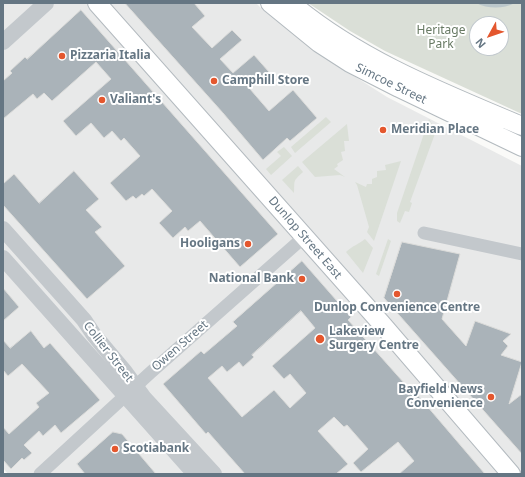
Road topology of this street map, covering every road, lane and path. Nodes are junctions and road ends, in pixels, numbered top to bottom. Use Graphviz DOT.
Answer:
graph roads {
  1 [pos="46,3"];
  2 [pos="97,3"];
  3 [pos="270,3"];
  4 [pos="291,3"];
  5 [pos="3,42"];
  6 [pos="522,126"];
  7 [pos="522,147"];
  8 [pos="3,229"];
  9 [pos="424,233"];
  10 [pos="304,237"];
  11 [pos="522,254"];
  12 [pos="3,258"];
  13 [pos="130,391"];
  14 [pos="40,474"];
  15 [pos="195,474"];
  16 [pos="214,474"];
  17 [pos="511,474"];
  1 -- 5 [label="street"];
  2 -- 10 [label="main road, Dunlop Street East"];
  3 -- 7 [label="main road, Simcoe Street"];
  4 -- 6 [label="main road, Simcoe Street"];
  8 -- 13 [label="street, Collier Street"];
  9 -- 11 [label="street"];
  10 -- 13 [label="street, Owen Street"];
  10 -- 17 [label="main road, Dunlop Street East"];
  12 -- 13 [label="street, Collier Street"];
  13 -- 14 [label="street, Owen Street"];
  13 -- 15 [label="street, Collier Street"];
  13 -- 16 [label="street, Collier Street"];
}
